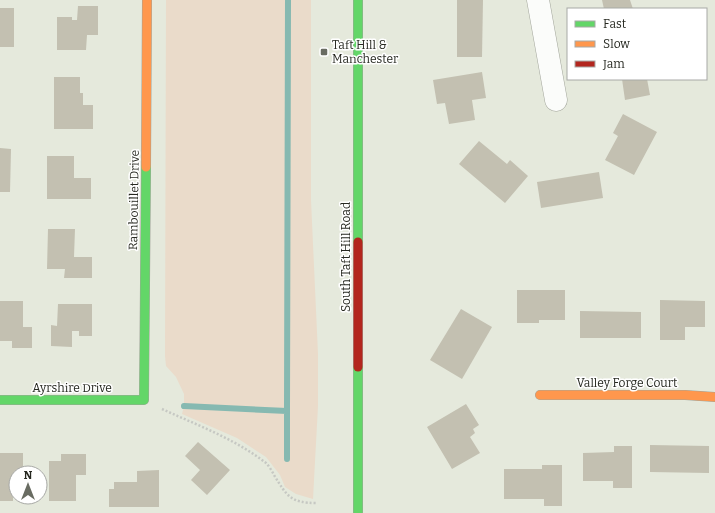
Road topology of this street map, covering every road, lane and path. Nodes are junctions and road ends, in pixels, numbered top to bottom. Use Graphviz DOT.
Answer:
graph roads {
  1 [pos="147,0"];
  2 [pos="358,0"];
  3 [pos="538,0"];
  4 [pos="556,100"];
  5 [pos="540,395"];
  6 [pos="715,397"];
  7 [pos="0,400"];
  8 [pos="144,400"];
  9 [pos="316,503"];
  10 [pos="358,513"];
  1 -- 8 [label="street, Rambouillet Drive"];
  2 -- 10 [label="street, South Taft Hill Road"];
  3 -- 4 [label="street"];
  5 -- 6 [label="street, Valley Forge Court"];
  7 -- 8 [label="street, Ayrshire Drive"];
  8 -- 9 [label="path"];
}
